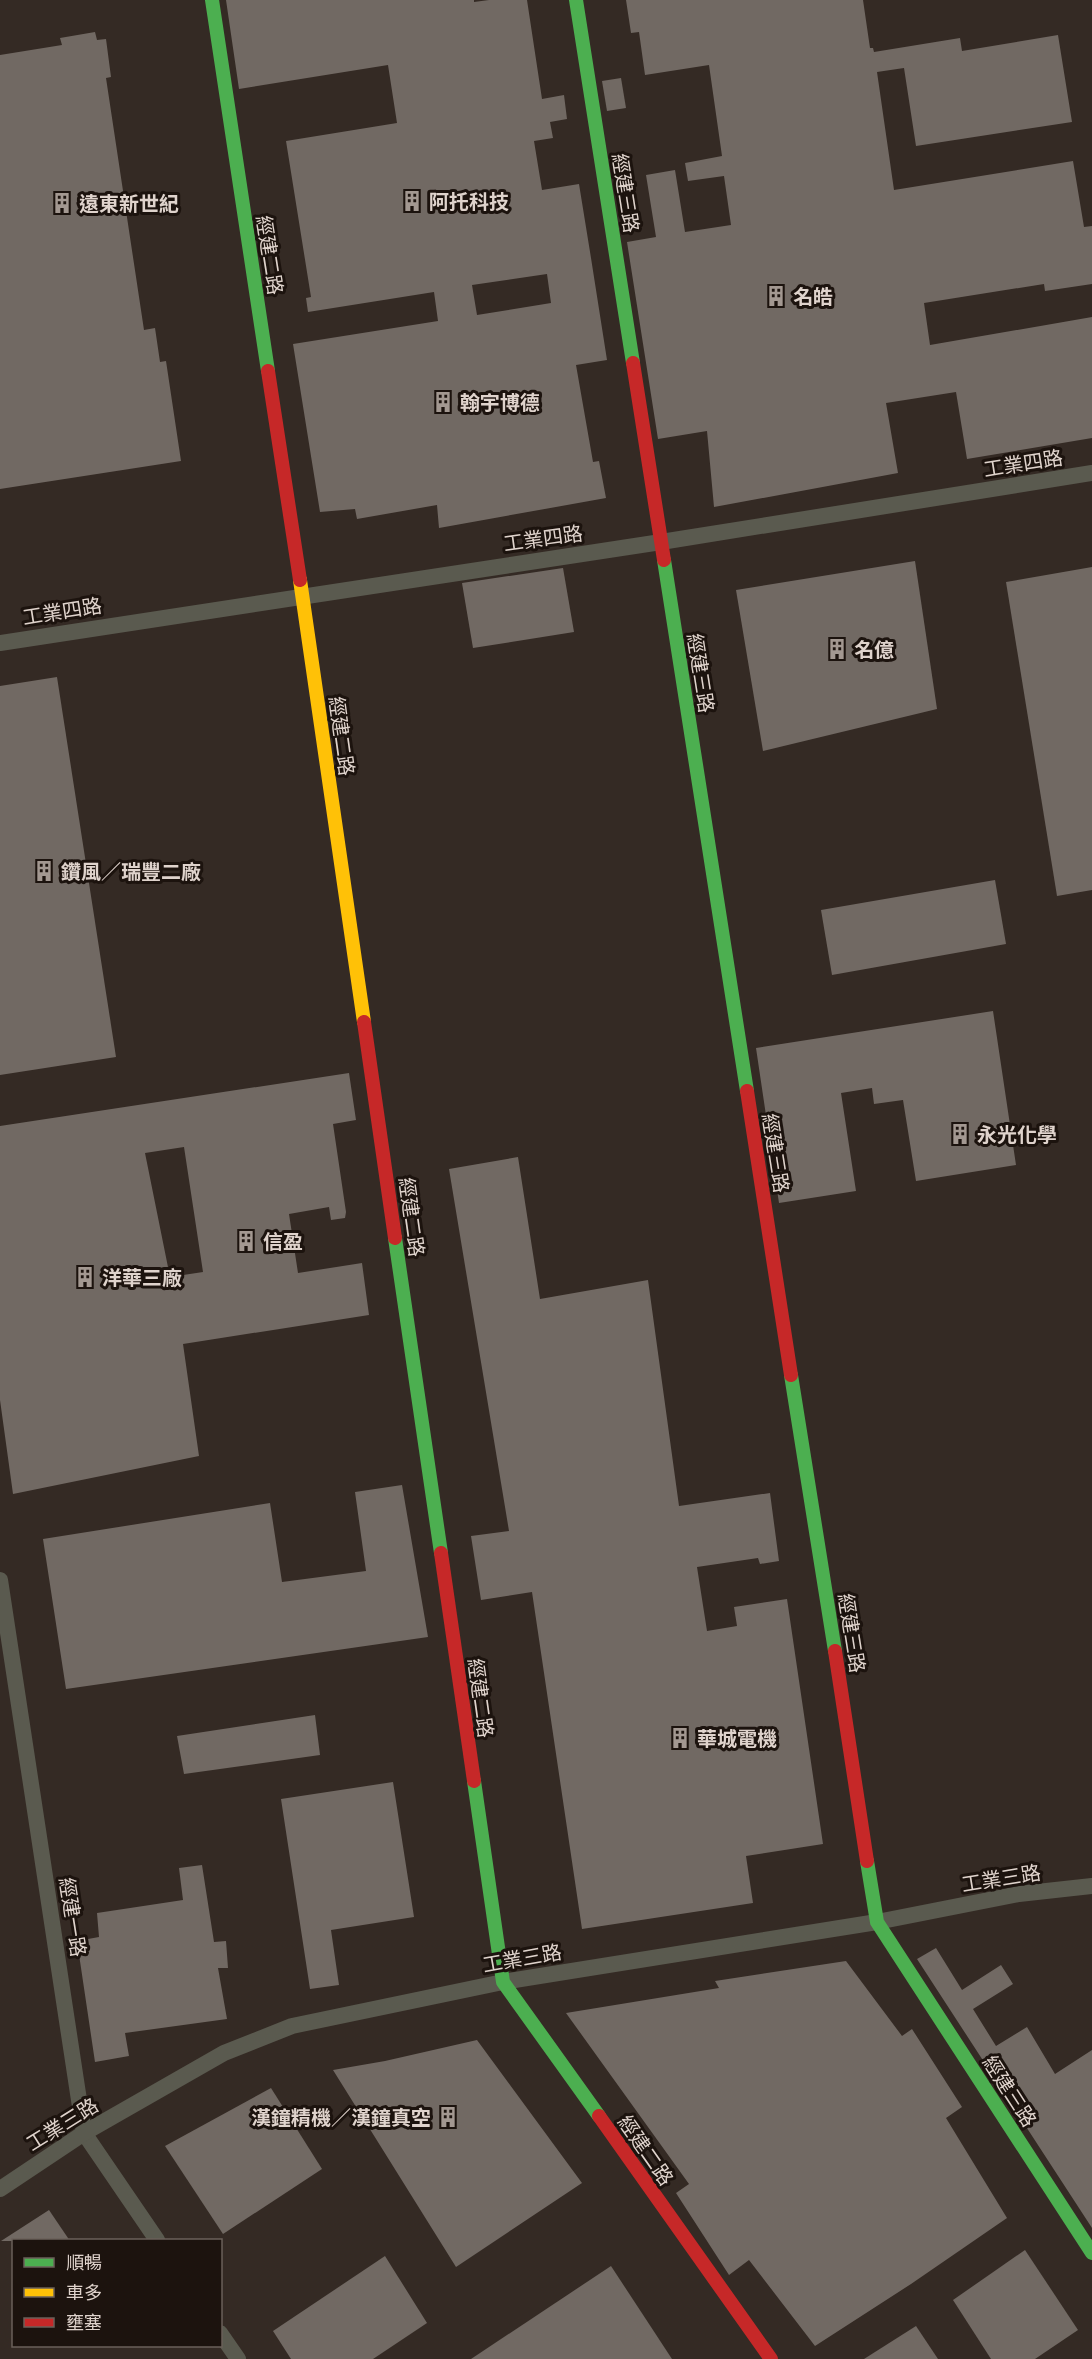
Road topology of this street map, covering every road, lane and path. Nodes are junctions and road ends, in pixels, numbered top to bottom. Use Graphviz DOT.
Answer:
graph roads {
  1 [pos="212,0"];
  2 [pos="576,0"];
  3 [pos="1092,473"];
  4 [pos="661,542"];
  5 [pos="302,595"];
  6 [pos="0,642"];
  7 [pos="0,1580"];
  8 [pos="1092,1886"];
  9 [pos="877,1922"];
  10 [pos="502,1982"];
  11 [pos="84,2133"];
  12 [pos="0,2189"];
  13 [pos="157,2239"];
  14 [pos="1092,2253"];
  15 [pos="222,2336"];
  16 [pos="238,2359"];
  17 [pos="771,2359"];
  1 -- 5 [label="street, 經建二路"];
  2 -- 4 [label="street, 經建三路"];
  3 -- 4 [label="street, 工業四路"];
  4 -- 5 [label="street, 工業四路"];
  4 -- 9 [label="street, 經建三路"];
  5 -- 6 [label="street, 工業四路"];
  5 -- 10 [label="street, 經建二路"];
  7 -- 11 [label="street, 經建一路"];
  8 -- 9 [label="street, 工業三路"];
  9 -- 10 [label="street, 工業三路"];
  9 -- 14 [label="street, 經建三路"];
  10 -- 11 [label="street, 工業三路"];
  10 -- 17 [label="street, 經建二路"];
  11 -- 12 [label="street, 工業三路"];
  11 -- 13 [label="street, 經建一路"];
  15 -- 16 [label="street"];
}
